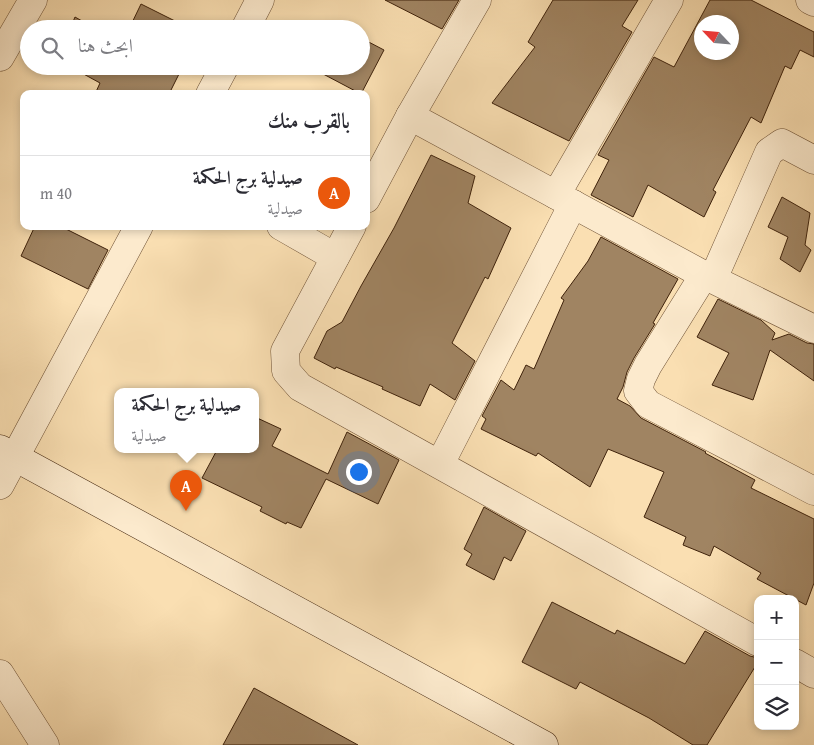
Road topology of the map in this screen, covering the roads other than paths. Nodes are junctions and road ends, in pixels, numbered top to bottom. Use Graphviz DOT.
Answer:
graph roads {
  1 [pos="33,0"];
  2 [pos="260,0"];
  3 [pos="477,0"];
  4 [pos="669,0"];
  5 [pos="810,0"];
  6 [pos="814,2"];
  7 [pos="21,20"];
  8 [pos="250,20"];
  9 [pos="20,22"];
  10 [pos="0,57"];
  11 [pos="220,75"];
  12 [pos="212,90"];
  13 [pos="410,116"];
  14 [pos="814,160"];
  15 [pos="370,191"];
  16 [pos="564,199"];
  17 [pos="136,230"];
  18 [pos="288,230"];
  19 [pos="350,230"];
  20 [pos="335,257"];
  21 [pos="709,277"];
  22 [pos="814,329"];
  23 [pos="7,453"];
  24 [pos="440,464"];
  25 [pos="0,485"];
  26 [pos="814,491"];
  27 [pos="754,640"];
  28 [pos="0,674"];
  29 [pos="45,745"];
  30 [pos="544,745"];
  1 -- 7 [label="street"];
  2 -- 8 [label="street"];
  3 -- 13 [label="street"];
  4 -- 16 [label="street"];
  5 -- 6 [label="street"];
  9 -- 10 [label="street"];
  11 -- 12 [label="street"];
  13 -- 15 [label="street"];
  13 -- 16 [label="street"];
  14 -- 21 [label="street"];
  16 -- 21 [label="street"];
  16 -- 24 [label="street"];
  17 -- 23 [label="street"];
  18 -- 20 [label="street"];
  19 -- 20 [label="street"];
  20 -- 24 [label="street"];
  21 -- 22 [label="street"];
  21 -- 26 [label="street"];
  23 -- 25 [label="street"];
  23 -- 30 [label="street"];
  24 -- 27 [label="street"];
  28 -- 29 [label="street"];
}
